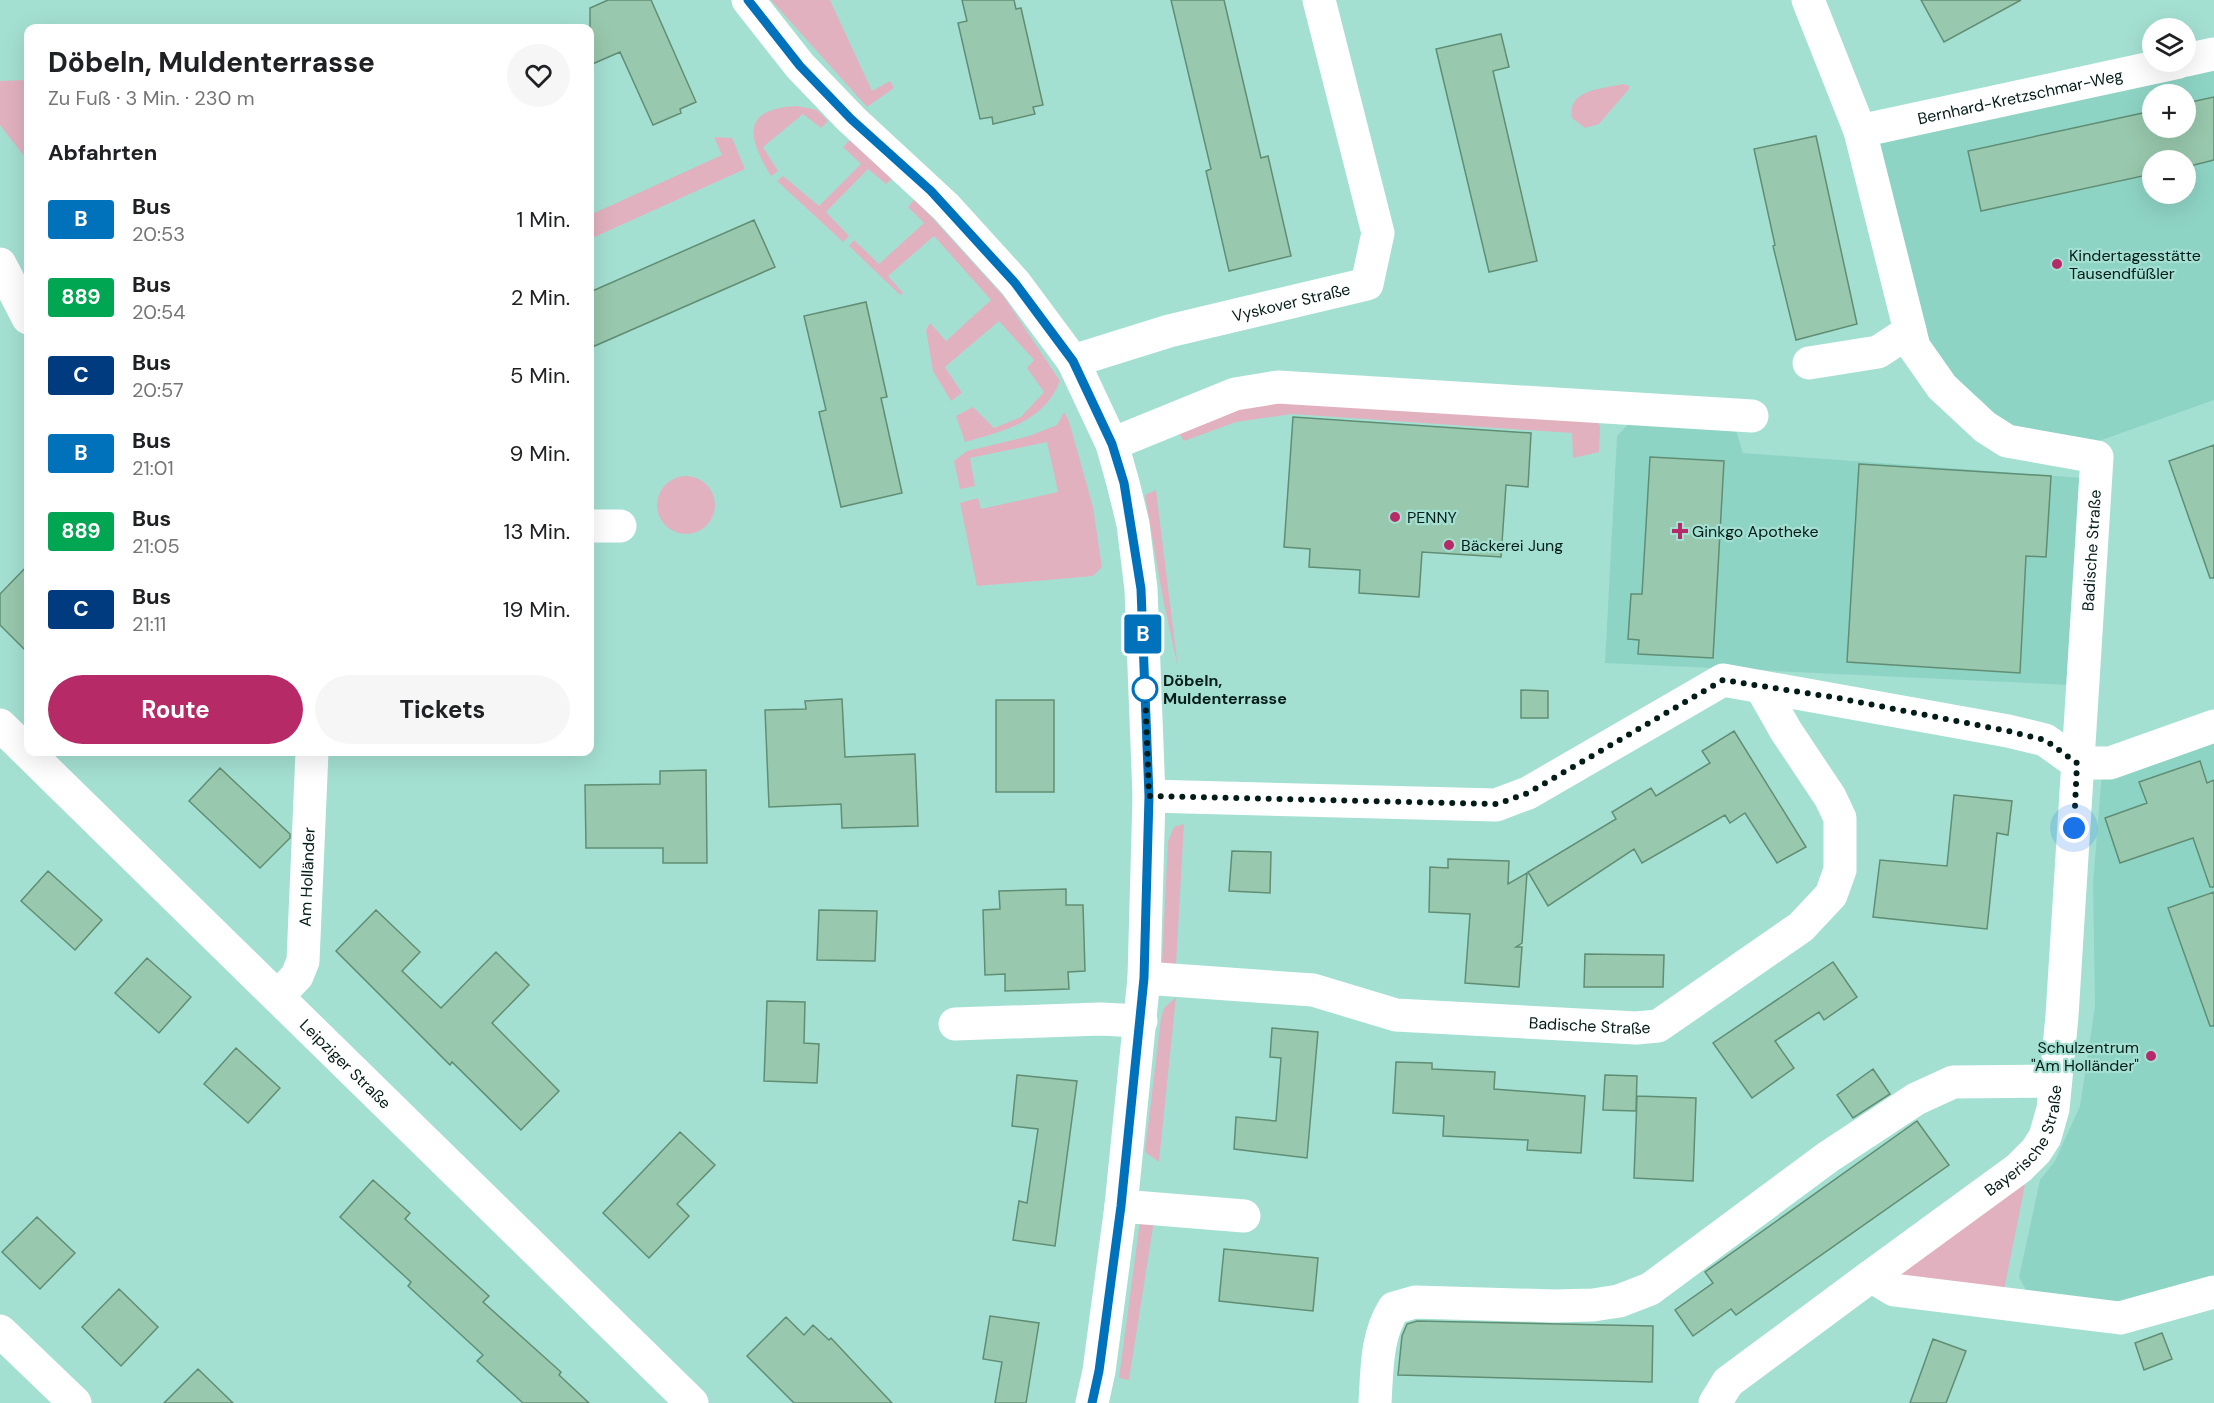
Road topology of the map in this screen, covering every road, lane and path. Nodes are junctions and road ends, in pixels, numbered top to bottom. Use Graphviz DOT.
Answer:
graph roads {
  1 [pos="748,0"];
  2 [pos="1319,0"];
  3 [pos="1808,0"];
  4 [pos="2214,54"];
  5 [pos="2196,58"];
  6 [pos="2142,70"];
  7 [pos="1860,131"];
  8 [pos="0,264"];
  9 [pos="24,310"];
  10 [pos="1910,331"];
  11 [pos="1073,361"];
  12 [pos="1809,363"];
  13 [pos="1752,416"];
  14 [pos="1112,444"];
  15 [pos="1761,687"];
  16 [pos="0,725"];
  17 [pos="2214,726"];
  18 [pos="24,748"];
  19 [pos="32,756"];
  20 [pos="312,756"];
  21 [pos="2077,763"];
  22 [pos="1149,796"];
  23 [pos="1144,978"];
  24 [pos="278,996"];
  25 [pos="1141,1021"];
  26 [pos="955,1024"];
  27 [pos="2055,1081"];
  28 [pos="1121,1206"];
  29 [pos="1244,1216"];
  30 [pos="1871,1276"];
  31 [pos="2214,1292"];
  32 [pos="0,1331"];
  33 [pos="75,1403"];
  34 [pos="692,1403"];
  35 [pos="1092,1403"];
  36 [pos="1375,1403"];
  37 [pos="1715,1403"];
  1 -- 11 [label="street"];
  2 -- 11 [label="street, Vyskover Straße"];
  3 -- 7 [label="street"];
  4 -- 5 [label="street"];
  6 -- 7 [label="street, Bernhard-Kretzschmar-Weg"];
  7 -- 10 [label="street"];
  8 -- 9 [label="street"];
  10 -- 12 [label="street"];
  10 -- 21 [label="street, Badische Straße"];
  11 -- 14 [label="street"];
  13 -- 14 [label="street"];
  14 -- 22 [label="street"];
  15 -- 21 [label="street"];
  15 -- 22 [label="street"];
  15 -- 23 [label="street, Badische Straße"];
  16 -- 18 [label="street, Leipziger Straße"];
  17 -- 21 [label="street"];
  19 -- 24 [label="street, Leipziger Straße"];
  20 -- 24 [label="street, Am Holländer"];
  21 -- 27 [label="street, Bayerische Straße"];
  22 -- 23 [label="street"];
  23 -- 25 [label="street"];
  24 -- 34 [label="street, Leipziger Straße"];
  25 -- 26 [label="street"];
  25 -- 28 [label="street"];
  27 -- 30 [label="street, Bayerische Straße"];
  27 -- 36 [label="street"];
  28 -- 29 [label="street"];
  28 -- 35 [label="street"];
  30 -- 31 [label="street"];
  30 -- 37 [label="street, Bayerische Straße"];
  32 -- 33 [label="street"];
}
